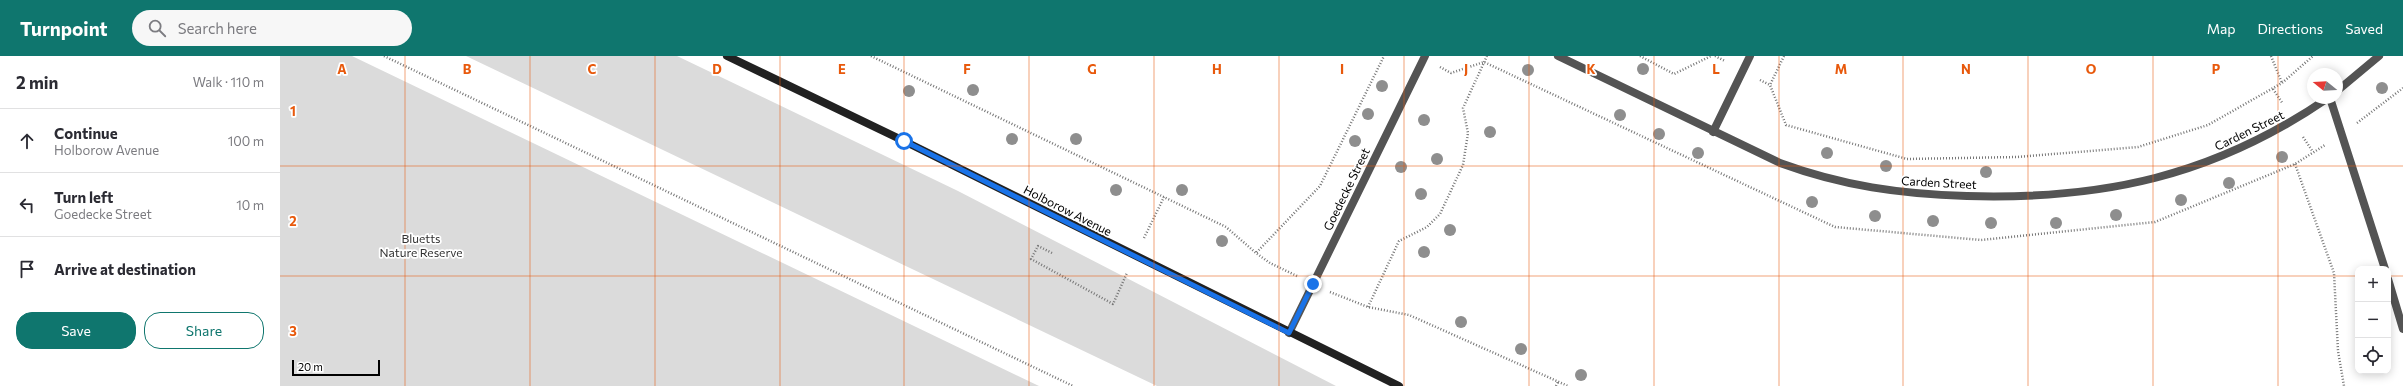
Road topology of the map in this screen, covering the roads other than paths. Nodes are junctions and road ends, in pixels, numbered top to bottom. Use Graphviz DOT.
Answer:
graph roads {
  1 [pos="727,56"];
  2 [pos="1424,56"];
  3 [pos="1558,56"];
  4 [pos="1750,56"];
  5 [pos="2379,56"];
  6 [pos="2343,85"];
  7 [pos="2319,104"];
  8 [pos="2331,104"];
  9 [pos="1713,132"];
  10 [pos="2384,266"];
  11 [pos="2391,290"];
  12 [pos="2403,329"];
  13 [pos="1289,333"];
  14 [pos="1399,386"];
  1 -- 13 [label="main road, Holborow Avenue"];
  2 -- 13 [label="street, Goedecke Street"];
  3 -- 9 [label="street, Carden Street"];
  4 -- 9 [label="street"];
  5 -- 6 [label="street"];
  7 -- 9 [label="street, Carden Street"];
  8 -- 10 [label="street"];
  11 -- 12 [label="street"];
  13 -- 14 [label="main road, Holborow Avenue"];
}
